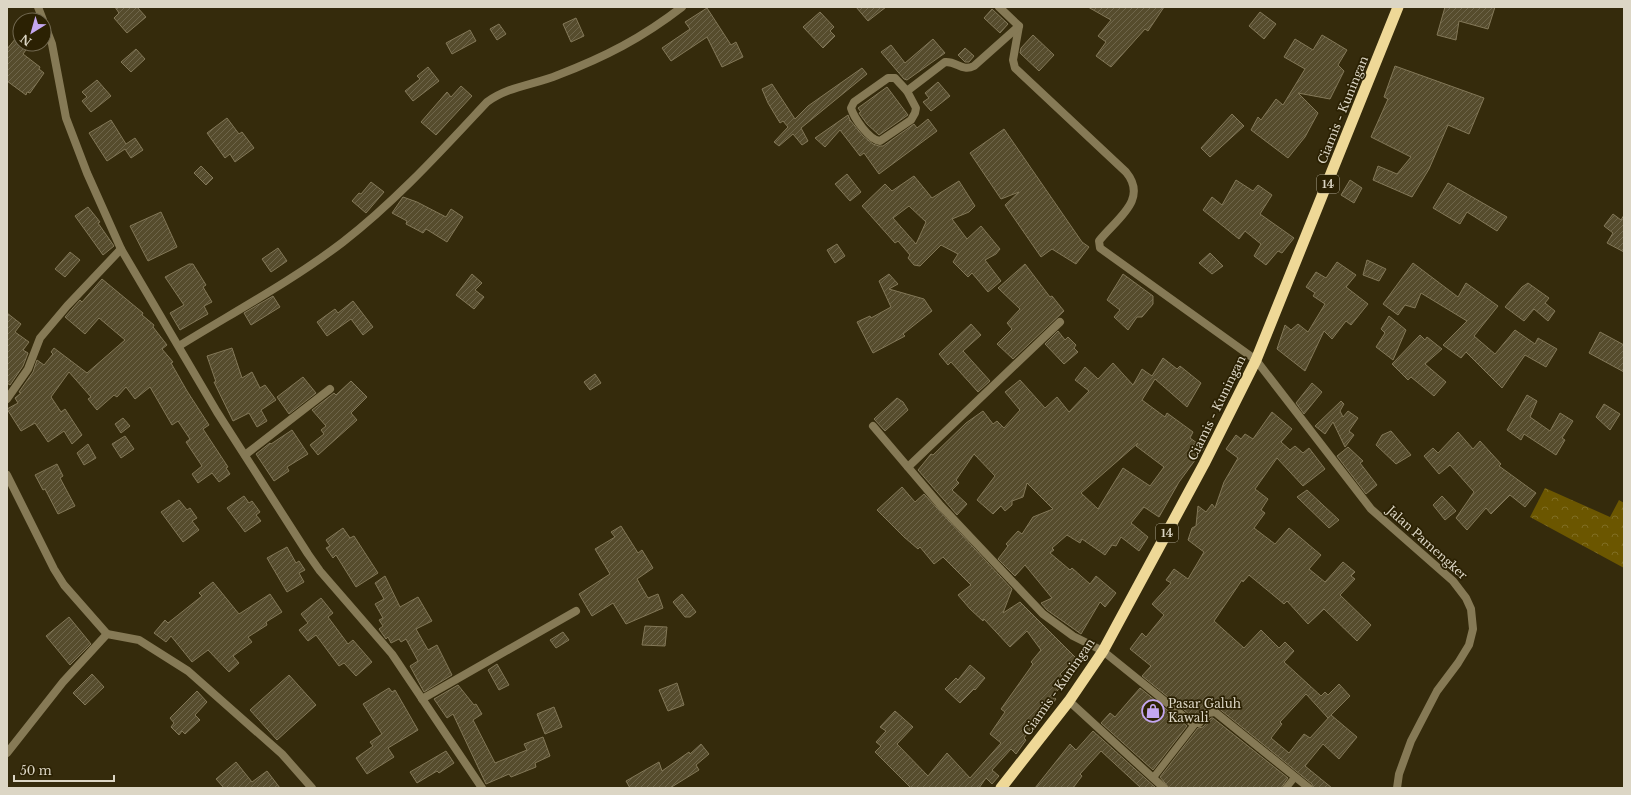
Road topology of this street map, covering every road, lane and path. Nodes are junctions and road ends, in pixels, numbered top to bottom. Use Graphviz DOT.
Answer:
graph roads {
  1 [pos="682,7"];
  2 [pos="999,7"];
  3 [pos="1398,7"];
  4 [pos="1019,26"];
  5 [pos="52,44"];
  6 [pos="907,91"];
  7 [pos="121,249"];
  8 [pos="1060,322"];
  9 [pos="179,346"];
  10 [pos="1256,360"];
  11 [pos="330,389"];
  12 [pos="7,399"];
  13 [pos="873,426"];
  14 [pos="245,454"];
  15 [pos="908,467"];
  16 [pos="7,475"];
  17 [pos="576,611"];
  18 [pos="107,634"];
  19 [pos="1102,651"];
  20 [pos="422,700"];
  21 [pos="1069,701"];
  22 [pos="1195,724"];
  23 [pos="7,754"];
  24 [pos="1295,777"];
  25 [pos="1153,778"];
  26 [pos="312,788"];
  27 [pos="482,788"];
  28 [pos="1000,788"];
  29 [pos="1164,788"];
  30 [pos="1286,788"];
  31 [pos="1309,788"];
  32 [pos="1397,788"];
  1 -- 9 [label="street"];
  2 -- 4 [label="street"];
  3 -- 10 [label="highway, Ciamis - Kuningan / 14"];
  4 -- 6 [label="street"];
  4 -- 10 [label="street, Jalan Pamengker"];
  5 -- 7 [label="street"];
  6 -- 6 [label="street"];
  7 -- 9 [label="street"];
  7 -- 12 [label="street"];
  8 -- 15 [label="street"];
  9 -- 14 [label="street"];
  10 -- 19 [label="highway, Ciamis - Kuningan / 14"];
  10 -- 32 [label="street, Jalan Pamengker"];
  11 -- 14 [label="street"];
  13 -- 15 [label="street"];
  14 -- 20 [label="street"];
  15 -- 19 [label="street"];
  16 -- 18 [label="street"];
  17 -- 20 [label="street"];
  18 -- 23 [label="street"];
  18 -- 26 [label="street"];
  19 -- 21 [label="highway, Ciamis - Kuningan / 14"];
  19 -- 22 [label="street"];
  20 -- 27 [label="street"];
  21 -- 25 [label="street"];
  21 -- 28 [label="highway, Ciamis - Kuningan / 14"];
  22 -- 24 [label="street"];
  22 -- 25 [label="lane"];
  24 -- 30 [label="lane"];
  24 -- 31 [label="street"];
  25 -- 29 [label="street"];
}
